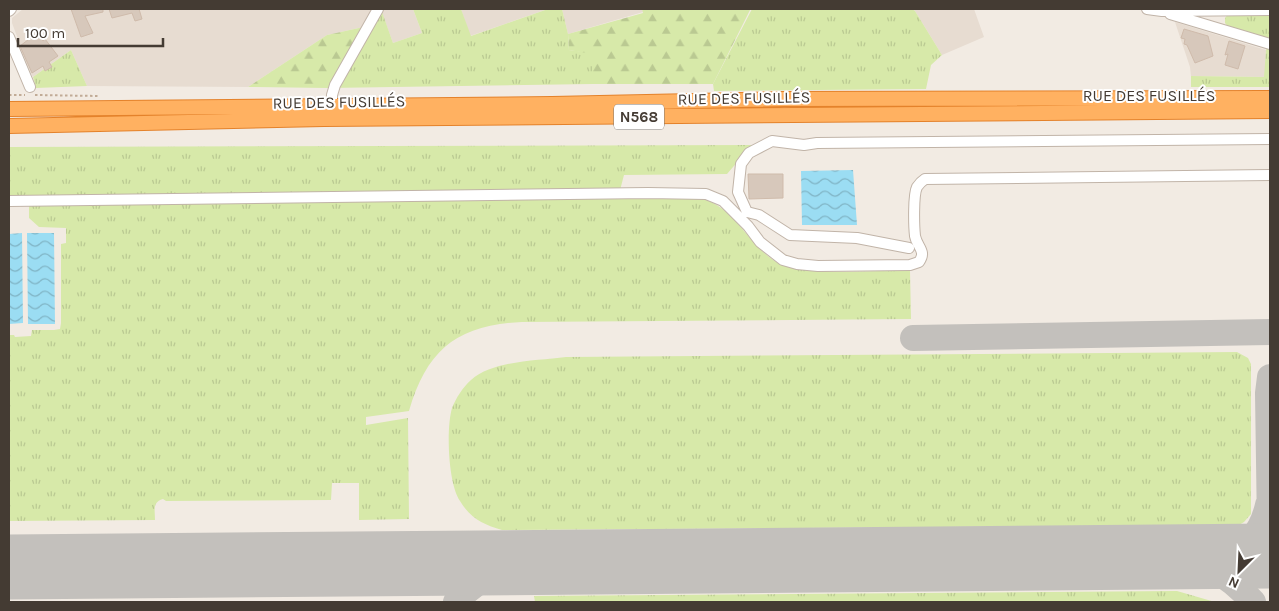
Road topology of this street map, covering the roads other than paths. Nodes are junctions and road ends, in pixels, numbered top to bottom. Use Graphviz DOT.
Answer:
graph roads {
  1 [pos="378,9"];
  2 [pos="1147,9"];
  3 [pos="1270,10"];
  4 [pos="1162,11"];
  5 [pos="9,37"];
  6 [pos="1270,44"];
  7 [pos="30,87"];
  8 [pos="1270,98"];
  9 [pos="332,105"];
  10 [pos="9,109"];
  11 [pos="1270,111"];
  12 [pos="9,126"];
  13 [pos="1270,139"];
  14 [pos="1270,175"];
  15 [pos="9,201"];
  16 [pos="743,215"];
  17 [pos="909,248"];
  1 -- 9 [label="street"];
  2 -- 4 [label="street"];
  3 -- 4 [label="street"];
  4 -- 6 [label="street"];
  5 -- 7 [label="street"];
  8 -- 9 [label="highway, RUE DES FUSILLÉS / N568"];
  9 -- 10 [label="highway, RUE DES FUSILLÉS / N568"];
  11 -- 12 [label="highway, RUE DES FUSILLÉS / N568"];
  13 -- 16 [label="street"];
  14 -- 16 [label="street"];
  15 -- 16 [label="street"];
  16 -- 17 [label="street"];
}
